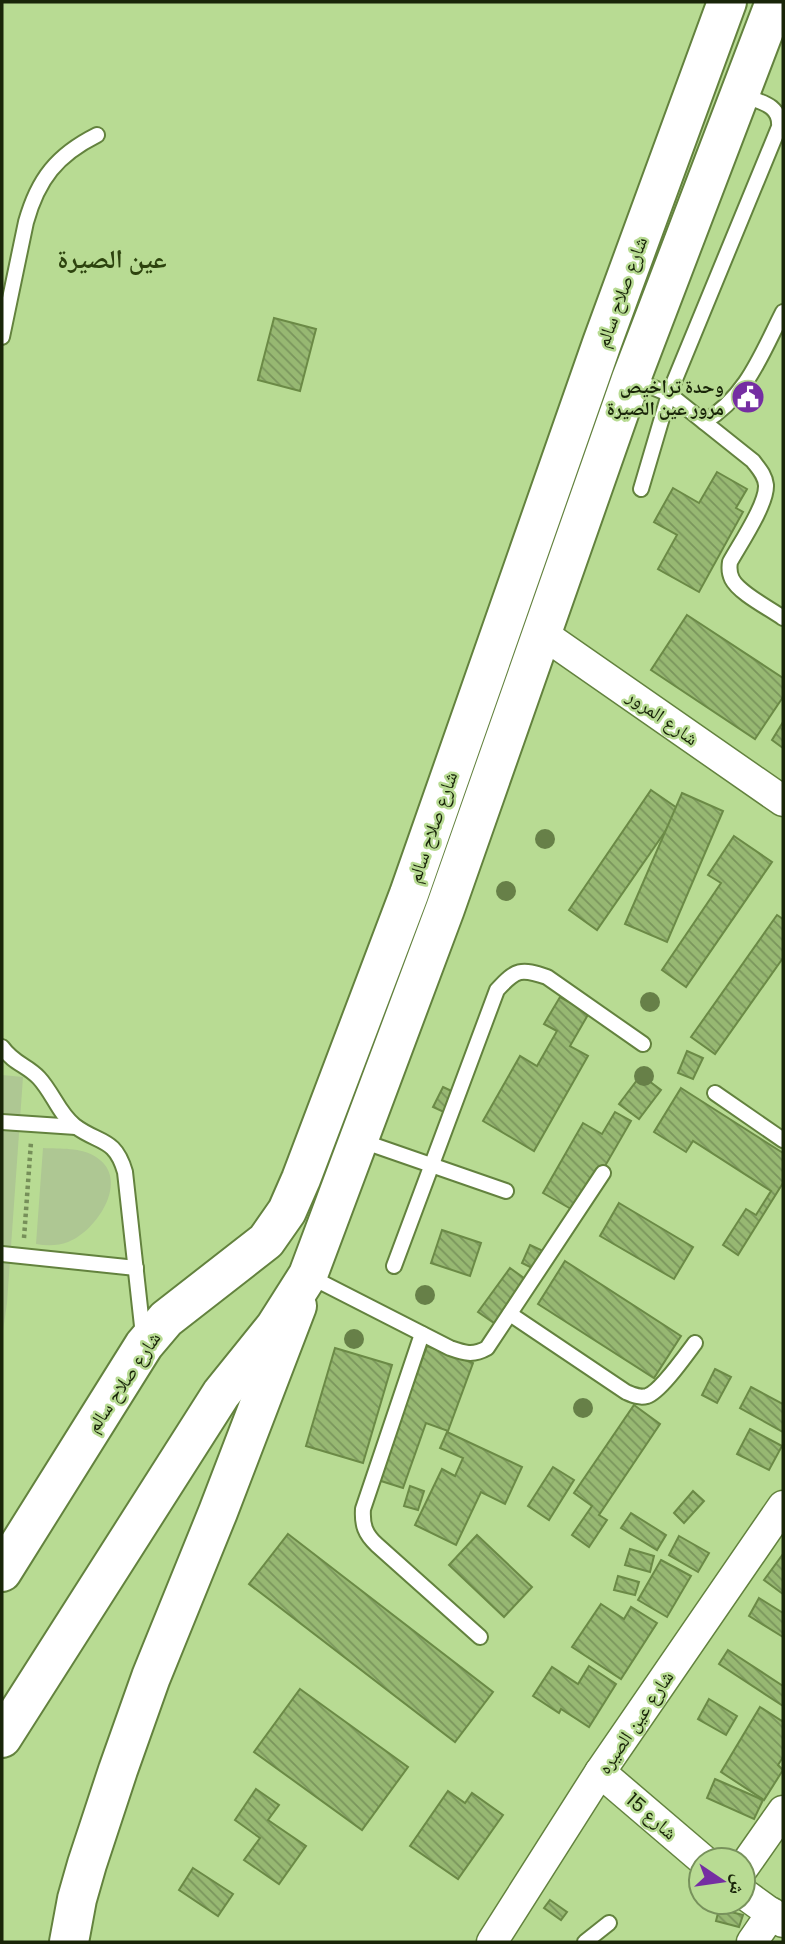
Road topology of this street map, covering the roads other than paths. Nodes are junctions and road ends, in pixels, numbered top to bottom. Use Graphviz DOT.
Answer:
graph roads {
  1 [pos="727,2"];
  2 [pos="775,2"];
  3 [pos="740,95"];
  4 [pos="97,135"];
  5 [pos="783,312"];
  6 [pos="2,337"];
  7 [pos="631,379"];
  8 [pos="669,394"];
  9 [pos="704,422"];
  10 [pos="641,489"];
  11 [pos="783,618"];
  12 [pos="542,634"];
  13 [pos="783,801"];
  14 [pos="643,1044"];
  15 [pos="2,1047"];
  16 [pos="715,1093"];
  17 [pos="2,1122"];
  18 [pos="76,1127"];
  19 [pos="359,1139"];
  20 [pos="783,1140"];
  21 [pos="432,1164"];
  22 [pos="603,1173"];
  23 [pos="506,1191"];
  24 [pos="2,1254"];
  25 [pos="394,1266"];
  26 [pos="136,1268"];
  27 [pos="308,1275"];
  28 [pos="510,1314"];
  29 [pos="422,1334"];
  30 [pos="695,1343"];
  31 [pos="144,1345"];
  32 [pos="781,1515"];
  33 [pos="2,1572"];
  34 [pos="480,1637"];
  35 [pos="2,1738"];
  36 [pos="600,1772"];
  37 [pos="783,1811"];
  38 [pos="687,1846"];
  39 [pos="757,1848"];
  40 [pos="757,1903"];
  41 [pos="778,1918"];
  42 [pos="609,1923"];
  43 [pos="69,1942"];
  44 [pos="492,1942"];
  45 [pos="584,1942"];
  46 [pos="752,1942"];
  1 -- 31 [label="main road, شارع صلاح سالم"];
  2 -- 3 [label="main road, شارع صلاح سالم"];
  3 -- 7 [label="main road, شارع صلاح سالم"];
  3 -- 8 [label="lane"];
  4 -- 6 [label="lane"];
  5 -- 9 [label="lane"];
  7 -- 8 [label="lane"];
  7 -- 12 [label="main road, شارع صلاح سالم"];
  8 -- 9 [label="lane"];
  8 -- 10 [label="lane"];
  9 -- 11 [label="lane"];
  12 -- 13 [label="street, شارع المرور"];
  12 -- 19 [label="main road, شارع صلاح سالم"];
  14 -- 21 [label="lane"];
  15 -- 18 [label="lane"];
  16 -- 20 [label="lane"];
  17 -- 18 [label="lane"];
  18 -- 26 [label="lane"];
  19 -- 21 [label="lane"];
  19 -- 27 [label="main road, شارع صلاح سالم"];
  21 -- 23 [label="lane"];
  21 -- 25 [label="lane"];
  22 -- 28 [label="lane"];
  24 -- 26 [label="lane"];
  26 -- 31 [label="lane"];
  27 -- 29 [label="lane"];
  27 -- 35 [label="main road, شارع صلاح سالم"];
  27 -- 43 [label="main road, شارع صلاح سالم"];
  28 -- 29 [label="lane"];
  28 -- 30 [label="lane"];
  29 -- 34 [label="lane"];
  31 -- 33 [label="main road, شارع صلاح سالم"];
  32 -- 36 [label="street, شارع عين الصيره"];
  36 -- 38 [label="street, شارع 15"];
  36 -- 44 [label="street, شارع عين الصيره"];
  37 -- 39 [label="street"];
  40 -- 41 [label="street"];
  41 -- 46 [label="street"];
  42 -- 45 [label="lane"];
}
